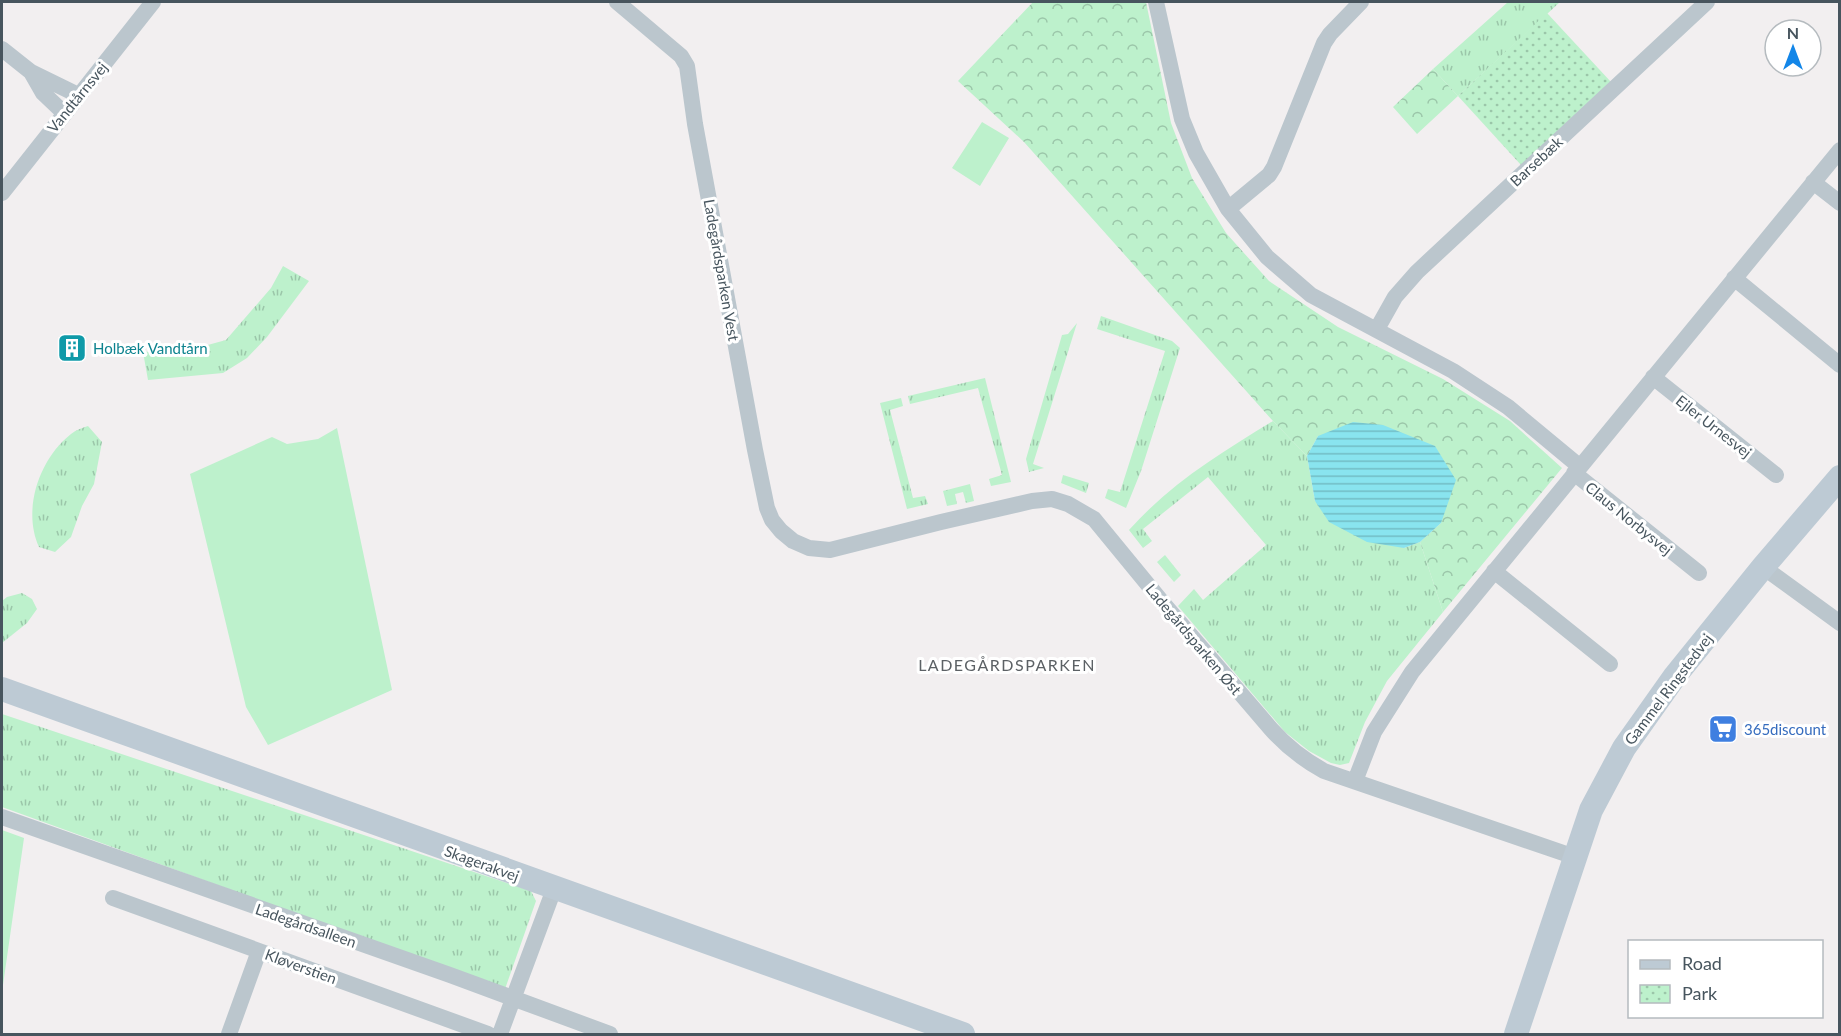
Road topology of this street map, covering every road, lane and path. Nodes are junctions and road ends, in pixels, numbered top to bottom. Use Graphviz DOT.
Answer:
graph roads {
  1 [pos="153,2"];
  2 [pos="617,2"];
  3 [pos="1156,2"];
  4 [pos="1361,2"];
  5 [pos="1707,2"];
  6 [pos="2,49"];
  7 [pos="31,72"];
  8 [pos="78,95"];
  9 [pos="64,113"];
  10 [pos="1839,150"];
  11 [pos="1813,182"];
  12 [pos="2,192"];
  13 [pos="1839,203"];
  14 [pos="1228,209"];
  15 [pos="1734,278"];
  16 [pos="1377,329"];
  17 [pos="1839,365"];
  18 [pos="1653,377"];
  19 [pos="1576,470"];
  20 [pos="1776,475"];
  21 [pos="1839,477"];
  22 [pos="809,548"];
  23 [pos="1763,567"];
  24 [pos="1494,571"];
  25 [pos="1699,573"];
  26 [pos="1839,624"];
  27 [pos="1610,664"];
  28 [pos="2,689"];
  29 [pos="1355,782"];
  30 [pos="2,817"];
  31 [pos="1575,857"];
  32 [pos="554,889"];
  33 [pos="113,898"];
  34 [pos="259,951"];
  35 [pos="513,999"];
  36 [pos="229,1035"];
  37 [pos="488,1035"];
  38 [pos="500,1035"];
  39 [pos="610,1035"];
  40 [pos="963,1035"];
  41 [pos="1516,1035"];
  1 -- 8 [label="street, Vandtårnsvej"];
  2 -- 22 [label="street, Ladegårdsparken Vest"];
  3 -- 14 [label="street"];
  4 -- 14 [label="street"];
  5 -- 16 [label="street, Barsebæk"];
  6 -- 7 [label="street"];
  7 -- 8 [label="street"];
  7 -- 9 [label="street"];
  8 -- 9 [label="street, Vandtårnsvej"];
  9 -- 12 [label="street, Vandtårnsvej"];
  10 -- 11 [label="street"];
  11 -- 13 [label="street"];
  11 -- 15 [label="street"];
  14 -- 16 [label="street"];
  15 -- 17 [label="street"];
  15 -- 18 [label="street"];
  16 -- 19 [label="street"];
  18 -- 19 [label="street"];
  18 -- 20 [label="street, Ejler Urnesvej"];
  19 -- 24 [label="street, Claus Norbysvej"];
  19 -- 25 [label="street, Claus Norbysvej"];
  21 -- 23 [label="street, Gammel Ringstedvej"];
  22 -- 29 [label="street, Ladegårdsparken Øst"];
  23 -- 26 [label="street"];
  23 -- 31 [label="street, Gammel Ringstedvej"];
  24 -- 27 [label="street"];
  24 -- 29 [label="street, Claus Norbysvej"];
  28 -- 32 [label="street, Skagerakvej"];
  29 -- 31 [label="street, Ladegårdsparken Øst"];
  30 -- 35 [label="street, Ladegårdsalleen"];
  31 -- 41 [label="street, Gammel Ringstedvej"];
  32 -- 35 [label="street"];
  32 -- 40 [label="street, Skagerakvej"];
  33 -- 34 [label="street, Kløverstien"];
  34 -- 36 [label="street"];
  34 -- 37 [label="street, Kløverstien"];
  35 -- 38 [label="street"];
  35 -- 39 [label="street, Ladegårdsalleen"];
}
